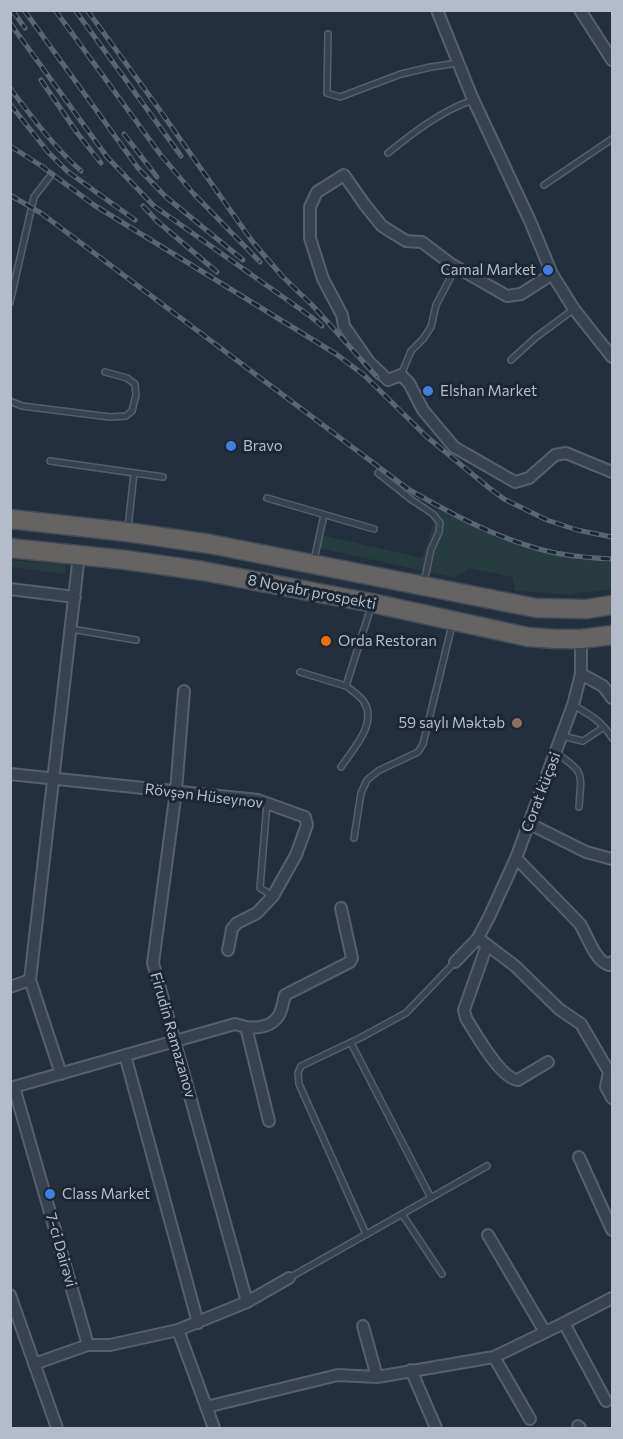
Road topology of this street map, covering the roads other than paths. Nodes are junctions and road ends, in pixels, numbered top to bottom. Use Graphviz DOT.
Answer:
graph roads {
  1 [pos="437,10"];
  2 [pos="580,10"];
  3 [pos="328,34"];
  4 [pos="612,60"];
  5 [pos="458,63"];
  6 [pos="473,100"];
  7 [pos="612,139"];
  8 [pos="388,153"];
  9 [pos="51,175"];
  10 [pos="544,185"];
  11 [pos="456,267"];
  12 [pos="552,274"];
  13 [pos="10,302"];
  14 [pos="574,309"];
  15 [pos="612,357"];
  16 [pos="511,360"];
  17 [pos="105,372"];
  18 [pos="401,375"];
  19 [pos="10,401"];
  20 [pos="51,461"];
  21 [pos="612,472"];
  22 [pos="134,473"];
  23 [pos="378,473"];
  24 [pos="163,477"];
  25 [pos="267,498"];
  26 [pos="324,515"];
  27 [pos="10,519"];
  28 [pos="82,527"];
  29 [pos="374,529"];
  30 [pos="127,532"];
  31 [pos="10,548"];
  32 [pos="79,555"];
  33 [pos="313,564"];
  34 [pos="423,586"];
  35 [pos="10,589"];
  36 [pos="75,597"];
  37 [pos="372,603"];
  38 [pos="612,605"];
  39 [pos="453,620"];
  40 [pos="71,629"];
  41 [pos="612,635"];
  42 [pos="581,639"];
  43 [pos="136,640"];
  44 [pos="300,672"];
  45 [pos="580,674"];
  46 [pos="346,686"];
  47 [pos="184,691"];
  48 [pos="612,698"];
  49 [pos="573,705"];
  50 [pos="603,727"];
  51 [pos="562,736"];
  52 [pos="612,738"];
  53 [pos="556,753"];
  54 [pos="341,767"];
  55 [pos="10,774"];
  56 [pos="54,779"];
  57 [pos="176,791"];
  58 [pos="267,803"];
  59 [pos="579,807"];
  60 [pos="528,824"];
  61 [pos="354,838"];
  62 [pos="516,858"];
  63 [pos="612,859"];
  64 [pos="273,896"];
  65 [pos="341,908"];
  66 [pos="478,938"];
  67 [pos="487,945"];
  68 [pos="228,950"];
  69 [pos="456,962"];
  70 [pos="612,962"];
  71 [pos="30,980"];
  72 [pos="10,987"];
  73 [pos="246,1027"];
  74 [pos="175,1041"];
  75 [pos="351,1043"];
  76 [pos="125,1055"];
  77 [pos="548,1062"];
  78 [pos="611,1072"];
  79 [pos="61,1074"];
  80 [pos="12,1087"];
  81 [pos="612,1098"];
  82 [pos="269,1121"];
  83 [pos="579,1157"];
  84 [pos="487,1166"];
  85 [pos="431,1198"];
  86 [pos="402,1214"];
  87 [pos="612,1230"];
  88 [pos="366,1234"];
  89 [pos="488,1235"];
  90 [pos="442,1274"];
  91 [pos="289,1278"];
  92 [pos="10,1295"];
  93 [pos="612,1298"];
  94 [pos="247,1302"];
  95 [pos="198,1323"];
  96 [pos="564,1323"];
  97 [pos="363,1326"];
  98 [pos="178,1330"];
  99 [pos="545,1332"];
  100 [pos="88,1344"];
  101 [pos="494,1357"];
  102 [pos="34,1364"];
  103 [pos="411,1370"];
  104 [pos="377,1377"];
  105 [pos="606,1401"];
  106 [pos="206,1407"];
  107 [pos="530,1419"];
  108 [pos="57,1428"];
  109 [pos="214,1428"];
  110 [pos="436,1428"];
  1 -- 5 [label="street"];
  2 -- 4 [label="street"];
  3 -- 5 [label="lane"];
  5 -- 6 [label="street"];
  6 -- 8 [label="lane"];
  6 -- 12 [label="street"];
  7 -- 10 [label="lane"];
  9 -- 13 [label="lane"];
  11 -- 12 [label="street"];
  11 -- 18 [label="lane"];
  11 -- 18 [label="street"];
  12 -- 14 [label="street"];
  14 -- 15 [label="street"];
  14 -- 16 [label="lane"];
  17 -- 19 [label="lane"];
  18 -- 21 [label="street"];
  20 -- 22 [label="lane"];
  22 -- 24 [label="lane"];
  22 -- 30 [label="lane"];
  23 -- 34 [label="lane"];
  25 -- 26 [label="lane"];
  26 -- 29 [label="lane"];
  26 -- 33 [label="lane"];
  27 -- 28 [label="highway, 8 Noyabr prospekti"];
  28 -- 30 [label="highway, 8 Noyabr prospekti"];
  28 -- 32 [label="highway"];
  30 -- 33 [label="highway, 8 Noyabr prospekti"];
  31 -- 32 [label="highway, 8 Noyabr prospekti"];
  32 -- 36 [label="street"];
  32 -- 37 [label="highway, 8 Noyabr prospekti"];
  33 -- 34 [label="highway, 8 Noyabr prospekti"];
  34 -- 38 [label="highway, 8 Noyabr prospekti"];
  35 -- 36 [label="street"];
  36 -- 40 [label="street"];
  37 -- 39 [label="highway, 8 Noyabr prospekti"];
  37 -- 46 [label="lane"];
  39 -- 42 [label="highway, 8 Noyabr prospekti"];
  39 -- 61 [label="lane"];
  40 -- 43 [label="lane"];
  40 -- 56 [label="street"];
  41 -- 42 [label="highway, 8 Noyabr prospekti"];
  42 -- 45 [label="street, Corat küçəsi"];
  44 -- 46 [label="lane"];
  45 -- 48 [label="street"];
  45 -- 49 [label="street, Corat küçəsi"];
  46 -- 54 [label="lane"];
  47 -- 57 [label="street, Firudin Ramazanov"];
  49 -- 50 [label="lane"];
  49 -- 51 [label="street, Corat küçəsi"];
  50 -- 51 [label="lane"];
  50 -- 52 [label="lane"];
  51 -- 53 [label="street, Corat küçəsi"];
  53 -- 59 [label="lane"];
  53 -- 60 [label="street, Corat küçəsi"];
  55 -- 56 [label="street, Rövşən Hüseynov"];
  56 -- 57 [label="street, Rövşən Hüseynov"];
  56 -- 71 [label="street"];
  57 -- 58 [label="street, Rövşən Hüseynov"];
  57 -- 74 [label="street, Firudin Ramazanov"];
  58 -- 64 [label="lane"];
  58 -- 64 [label="street, Rövşən Hüseynov"];
  60 -- 62 [label="street, Corat küçəsi"];
  60 -- 63 [label="street"];
  62 -- 66 [label="street, Corat küçəsi"];
  62 -- 70 [label="street"];
  64 -- 68 [label="street, Rövşən Hüseynov"];
  65 -- 73 [label="street"];
  66 -- 67 [label="street"];
  66 -- 69 [label="street, Corat küçəsi"];
  67 -- 77 [label="street"];
  67 -- 78 [label="street"];
  69 -- 75 [label="lane"];
  71 -- 72 [label="street"];
  71 -- 79 [label="street"];
  73 -- 74 [label="street"];
  73 -- 82 [label="street"];
  74 -- 76 [label="street"];
  74 -- 94 [label="street, Firudin Ramazanov"];
  75 -- 85 [label="lane"];
  75 -- 88 [label="lane"];
  76 -- 79 [label="street"];
  76 -- 95 [label="street"];
  78 -- 81 [label="street"];
  79 -- 80 [label="street"];
  80 -- 100 [label="street, 7-ci Dairəvi"];
  83 -- 87 [label="street"];
  84 -- 85 [label="lane"];
  85 -- 86 [label="lane"];
  86 -- 88 [label="lane"];
  86 -- 90 [label="lane"];
  88 -- 91 [label="lane"];
  89 -- 99 [label="street"];
  91 -- 94 [label="street"];
  92 -- 102 [label="street"];
  93 -- 96 [label="street"];
  94 -- 95 [label="street"];
  95 -- 98 [label="street"];
  96 -- 99 [label="street"];
  96 -- 105 [label="street"];
  97 -- 104 [label="street"];
  98 -- 100 [label="street"];
  98 -- 106 [label="street"];
  99 -- 101 [label="street"];
  100 -- 102 [label="street"];
  101 -- 103 [label="street"];
  101 -- 107 [label="street"];
  102 -- 108 [label="street"];
  103 -- 104 [label="street"];
  103 -- 110 [label="street"];
  104 -- 106 [label="street"];
  106 -- 109 [label="street"];
}
